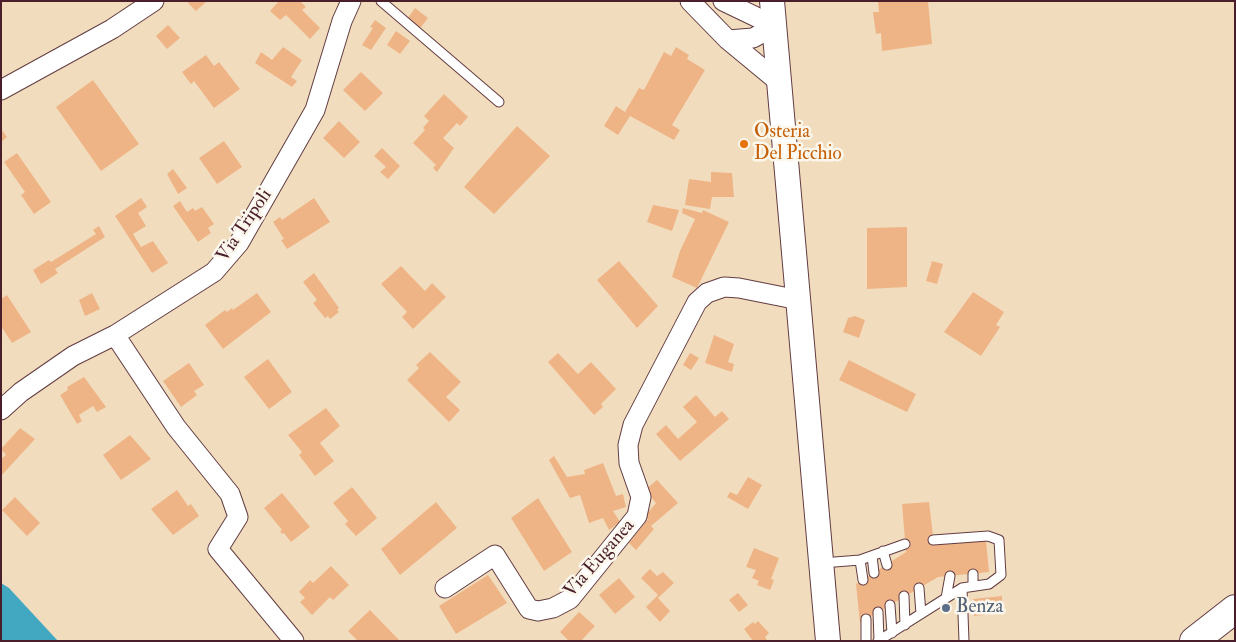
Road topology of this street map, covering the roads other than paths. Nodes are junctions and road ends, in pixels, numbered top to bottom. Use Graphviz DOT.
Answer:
graph roads {
  1 [pos="154,1"];
  2 [pos="351,1"];
  3 [pos="381,1"];
  4 [pos="690,1"];
  5 [pos="723,1"];
  6 [pos="772,1"];
  7 [pos="775,26"];
  8 [pos="728,40"];
  9 [pos="780,83"];
  10 [pos="1,90"];
  11 [pos="499,102"];
  12 [pos="799,300"];
  13 [pos="115,335"];
  14 [pos="1,410"];
  15 [pos="933,540"];
  16 [pos="901,548"];
  17 [pos="883,551"];
  18 [pos="872,556"];
  19 [pos="860,560"];
  20 [pos="821,563"];
  21 [pos="887,565"];
  22 [pos="874,573"];
  23 [pos="973,574"];
  24 [pos="950,576"];
  25 [pos="863,580"];
  26 [pos="973,586"];
  27 [pos="445,588"];
  28 [pos="919,588"];
  29 [pos="962,588"];
  30 [pos="904,596"];
  31 [pos="946,598"];
  32 [pos="890,605"];
  33 [pos="1235,609"];
  34 [pos="878,612"];
  35 [pos="921,614"];
  36 [pos="866,619"];
  37 [pos="904,625"];
  38 [pos="892,632"];
  39 [pos="294,641"];
  40 [pos="828,641"];
  41 [pos="866,641"];
  42 [pos="879,641"];
  43 [pos="964,641"];
  44 [pos="1194,641"];
  1 -- 10 [label="street"];
  2 -- 13 [label="street, Via Tripoli"];
  3 -- 11 [label="lane"];
  4 -- 8 [label="street"];
  5 -- 7 [label="street"];
  6 -- 7 [label="street"];
  7 -- 8 [label="street"];
  7 -- 9 [label="street"];
  8 -- 9 [label="street"];
  9 -- 12 [label="street"];
  12 -- 20 [label="street"];
  12 -- 27 [label="street, Via Euganea"];
  13 -- 14 [label="street, Via Tripoli"];
  13 -- 39 [label="street"];
  15 -- 26 [label="lane"];
  16 -- 17 [label="lane"];
  17 -- 18 [label="lane"];
  17 -- 21 [label="lane"];
  18 -- 19 [label="lane"];
  18 -- 22 [label="lane"];
  19 -- 20 [label="lane"];
  19 -- 25 [label="lane"];
  20 -- 40 [label="street"];
  23 -- 26 [label="lane"];
  24 -- 31 [label="lane"];
  26 -- 29 [label="lane"];
  28 -- 35 [label="lane"];
  29 -- 31 [label="lane"];
  29 -- 43 [label="lane"];
  30 -- 37 [label="lane"];
  31 -- 35 [label="lane"];
  32 -- 38 [label="lane"];
  33 -- 44 [label="highway"];
  34 -- 42 [label="lane"];
  35 -- 37 [label="lane"];
  36 -- 41 [label="lane"];
  37 -- 38 [label="lane"];
  38 -- 42 [label="lane"];
}
